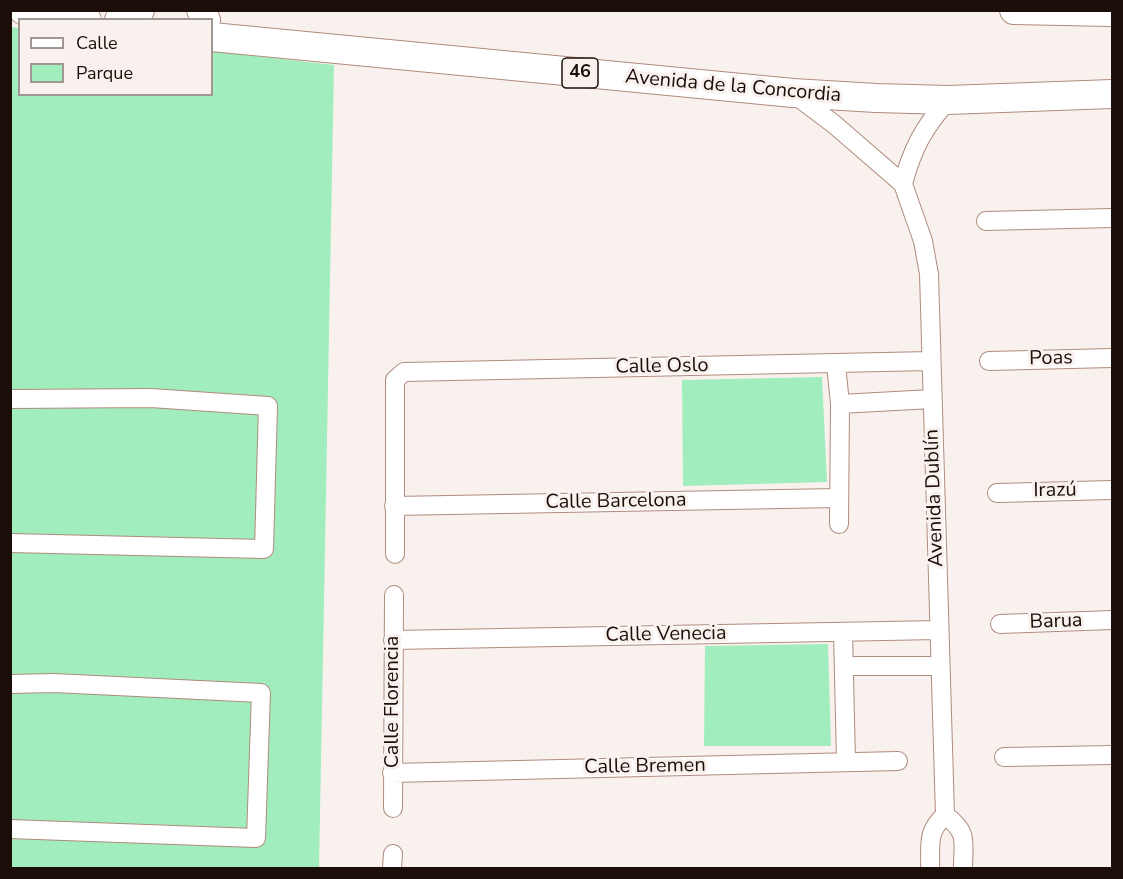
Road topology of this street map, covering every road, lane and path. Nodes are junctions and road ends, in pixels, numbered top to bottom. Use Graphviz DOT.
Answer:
graph roads {
  1 [pos="23,10"];
  2 [pos="140,10"];
  3 [pos="1014,10"];
  4 [pos="1050,11"];
  5 [pos="1113,12"];
  6 [pos="74,18"];
  7 [pos="122,18"];
  8 [pos="213,25"];
  9 [pos="213,37"];
  10 [pos="242,41"];
  11 [pos="793,93"];
  12 [pos="1113,94"];
  13 [pos="948,100"];
  14 [pos="903,184"];
  15 [pos="1113,218"];
  16 [pos="986,221"];
  17 [pos="1113,358"];
  18 [pos="989,360"];
  19 [pos="931,361"];
  20 [pos="836,364"];
  21 [pos="10,399"];
  22 [pos="932,399"];
  23 [pos="840,404"];
  24 [pos="1113,490"];
  25 [pos="997,493"];
  26 [pos="838,498"];
  27 [pos="394,506"];
  28 [pos="839,524"];
  29 [pos="10,543"];
  30 [pos="395,554"];
  31 [pos="394,595"];
  32 [pos="1113,620"];
  33 [pos="1000,624"];
  34 [pos="939,630"];
  35 [pos="843,632"];
  36 [pos="393,640"];
  37 [pos="844,666"];
  38 [pos="940,666"];
  39 [pos="10,684"];
  40 [pos="1113,755"];
  41 [pos="1004,758"];
  42 [pos="898,761"];
  43 [pos="846,762"];
  44 [pos="392,773"];
  45 [pos="393,808"];
  46 [pos="945,815"];
  47 [pos="10,829"];
  48 [pos="930,868"];
  49 [pos="963,868"];
  1 -- 6 [label="main road"];
  2 -- 7 [label="main road"];
  3 -- 4 [label="main road"];
  4 -- 5 [label="main road"];
  8 -- 10 [label="main road"];
  9 -- 10 [label="main road, Avenida de la Concordia / 46"];
  10 -- 11 [label="main road, Avenida de la Concordia / 46"];
  11 -- 13 [label="main road, Avenida de la Concordia / 46"];
  11 -- 14 [label="street"];
  12 -- 13 [label="main road, Avenida de la Concordia / 46"];
  13 -- 14 [label="street"];
  14 -- 19 [label="street, Avenida Dublín"];
  15 -- 16 [label="street"];
  17 -- 18 [label="street, Poas"];
  19 -- 20 [label="street, Calle Oslo"];
  19 -- 22 [label="street, Avenida Dublín"];
  20 -- 23 [label="street"];
  20 -- 27 [label="street, Calle Oslo"];
  21 -- 29 [label="street"];
  22 -- 23 [label="street"];
  22 -- 34 [label="street, Avenida Dublín"];
  23 -- 26 [label="street"];
  24 -- 25 [label="street, Irazú"];
  26 -- 27 [label="street, Calle Barcelona"];
  26 -- 28 [label="street"];
  27 -- 30 [label="street"];
  31 -- 36 [label="street, Calle Florencia"];
  32 -- 33 [label="street, Barua"];
  34 -- 35 [label="street, Calle Venecia"];
  34 -- 38 [label="street, Avenida Dublín"];
  35 -- 36 [label="street, Calle Venecia"];
  35 -- 37 [label="street"];
  36 -- 44 [label="street, Calle Florencia"];
  37 -- 38 [label="street"];
  37 -- 43 [label="street"];
  38 -- 46 [label="street, Avenida Dublín"];
  39 -- 47 [label="street"];
  40 -- 41 [label="street"];
  42 -- 43 [label="street, Calle Bremen"];
  43 -- 44 [label="street, Calle Bremen"];
  44 -- 45 [label="street, Calle Florencia"];
  46 -- 48 [label="street, Avenida Dublín"];
  46 -- 49 [label="street"];
}
